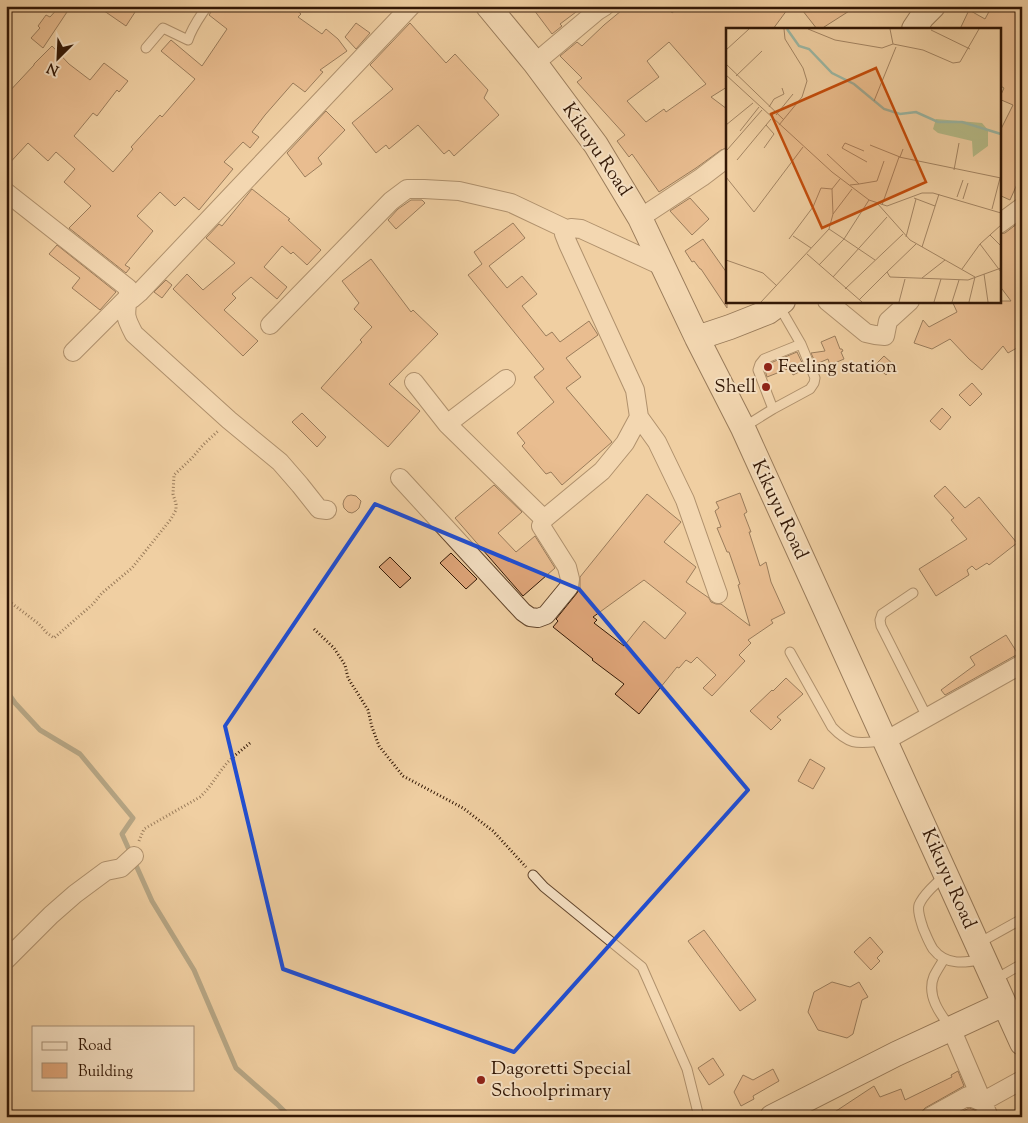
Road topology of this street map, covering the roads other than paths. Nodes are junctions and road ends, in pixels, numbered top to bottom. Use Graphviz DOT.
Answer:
graph roads {
  1 [pos="208,6"];
  2 [pos="411,6"];
  3 [pos="605,6"];
  4 [pos="932,6"];
  5 [pos="490,7"];
  6 [pos="915,28"];
  7 [pos="146,48"];
  8 [pos="535,63"];
  9 [pos="726,159"];
  10 [pos="6,192"];
  11 [pos="1022,207"];
  12 [pos="640,218"];
  13 [pos="1000,223"];
  14 [pos="566,229"];
  15 [pos="664,267"];
  16 [pos="128,297"];
  17 [pos="828,302"];
  18 [pos="909,302"];
  19 [pos="781,303"];
  20 [pos="270,326"];
  21 [pos="697,338"];
  22 [pos="800,344"];
  23 [pos="73,352"];
  24 [pos="506,379"];
  25 [pos="414,382"];
  26 [pos="773,409"];
  27 [pos="639,417"];
  28 [pos="448,424"];
  29 [pos="742,428"];
  30 [pos="400,478"];
  31 [pos="327,510"];
  32 [pos="544,519"];
  33 [pos="913,593"];
  34 [pos="718,594"];
  35 [pos="790,652"];
  36 [pos="1022,664"];
  37 [pos="927,717"];
  38 [pos="885,741"];
  39 [pos="134,856"];
  40 [pos="533,875"];
  41 [pos="946,875"];
  42 [pos="1022,919"];
  43 [pos="944,959"];
  44 [pos="6,960"];
  45 [pos="985,961"];
  46 [pos="1022,964"];
  47 [pos="1004,1004"];
  48 [pos="951,1028"];
  49 [pos="1022,1043"];
  50 [pos="1022,1080"];
  51 [pos="986,1109"];
  52 [pos="699,1117"];
  53 [pos="772,1117"];
  54 [pos="930,1117"];
  1 -- 7 [label="lane"];
  2 -- 16 [label="street"];
  3 -- 8 [label="street"];
  4 -- 6 [label="main road"];
  5 -- 8 [label="main road, Kikuyu Road"];
  8 -- 12 [label="main road, Kikuyu Road"];
  9 -- 12 [label="street"];
  10 -- 16 [label="street"];
  11 -- 13 [label="street"];
  12 -- 15 [label="main road, Kikuyu Road"];
  14 -- 15 [label="street"];
  14 -- 20 [label="street"];
  14 -- 27 [label="street"];
  15 -- 21 [label="main road, Kikuyu Road"];
  16 -- 23 [label="street"];
  16 -- 31 [label="street"];
  17 -- 18 [label="street"];
  19 -- 21 [label="main road"];
  19 -- 22 [label="lane"];
  21 -- 29 [label="main road, Kikuyu Road"];
  22 -- 26 [label="lane"];
  22 -- 26 [label="lane"];
  24 -- 28 [label="street"];
  25 -- 28 [label="street"];
  26 -- 29 [label="lane"];
  27 -- 32 [label="street"];
  27 -- 34 [label="street"];
  28 -- 32 [label="street"];
  29 -- 38 [label="main road, Kikuyu Road"];
  30 -- 32 [label="street"];
  33 -- 37 [label="lane"];
  35 -- 38 [label="lane"];
  36 -- 37 [label="street"];
  37 -- 38 [label="street"];
  38 -- 41 [label="main road, Kikuyu Road"];
  39 -- 44 [label="street"];
  40 -- 52 [label="lane"];
  41 -- 43 [label="lane"];
  41 -- 45 [label="main road, Kikuyu Road"];
  42 -- 45 [label="lane"];
  43 -- 45 [label="lane"];
  43 -- 48 [label="lane"];
  45 -- 46 [label="lane"];
  45 -- 47 [label="main road, Kikuyu Road"];
  47 -- 48 [label="main road"];
  47 -- 49 [label="main road, Kikuyu Road"];
  48 -- 51 [label="street"];
  48 -- 53 [label="main road"];
  50 -- 51 [label="street"];
  51 -- 54 [label="street"];
}
